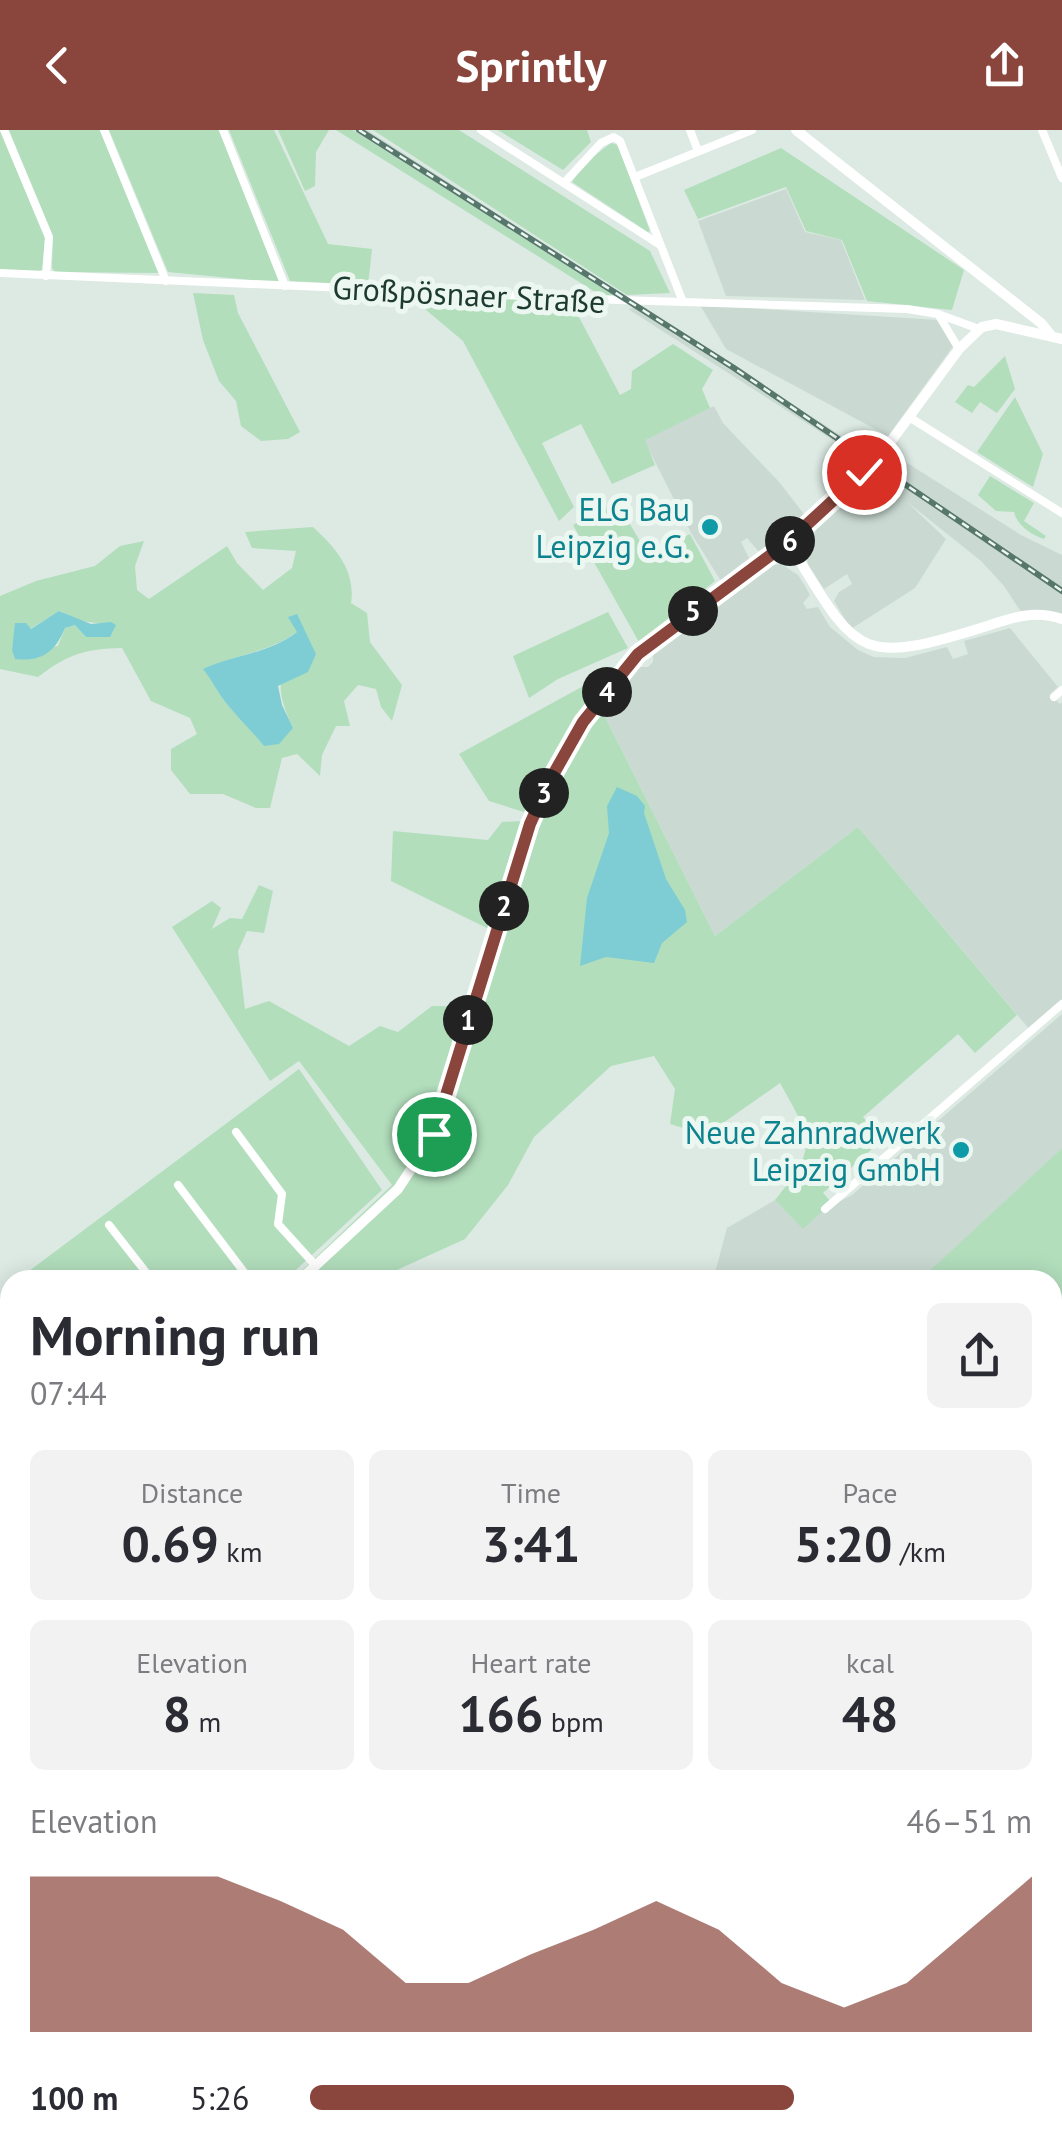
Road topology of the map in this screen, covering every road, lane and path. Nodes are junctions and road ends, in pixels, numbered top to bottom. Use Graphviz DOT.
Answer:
graph roads {
  1 [pos="4,130"];
  2 [pos="104,130"];
  3 [pos="224,130"];
  4 [pos="481,130"];
  5 [pos="595,130"];
  6 [pos="690,130"];
  7 [pos="752,130"];
  8 [pos="796,130"];
  9 [pos="1042,130"];
  10 [pos="601,143"];
  11 [pos="698,151"];
  12 [pos="635,177"];
  13 [pos="1062,178"];
  14 [pos="564,183"];
  15 [pos="660,245"];
  16 [pos="0,273"];
  17 [pos="46,276"];
  18 [pos="166,281"];
  19 [pos="285,286"];
  20 [pos="683,302"];
  21 [pos="938,314"];
  22 [pos="979,329"];
  23 [pos="1056,337"];
  24 [pos="959,349"];
  25 [pos="909,417"];
  26 [pos="1062,513"];
  27 [pos="788,542"];
  28 [pos="1062,619"];
  29 [pos="1062,690"];
  30 [pos="1054,698"];
  31 [pos="1062,1004"];
  32 [pos="236,1132"];
  33 [pos="178,1186"];
  34 [pos="825,1208"];
  35 [pos="110,1225"];
  36 [pos="316,1266"];
  37 [pos="144,1270"];
  38 [pos="242,1270"];
  39 [pos="311,1270"];
  1 -- 17 [label="street"];
  2 -- 18 [label="street"];
  3 -- 19 [label="street"];
  4 -- 14 [label="street"];
  5 -- 10 [label="street"];
  6 -- 11 [label="street"];
  7 -- 11 [label="street"];
  8 -- 23 [label="street"];
  9 -- 13 [label="street"];
  10 -- 12 [label="street"];
  10 -- 14 [label="street"];
  11 -- 12 [label="street"];
  12 -- 15 [label="street"];
  14 -- 15 [label="street"];
  15 -- 20 [label="street"];
  16 -- 17 [label="street, Großpösnaer Straße"];
  17 -- 18 [label="street, Großpösnaer Straße"];
  18 -- 19 [label="street, Großpösnaer Straße"];
  19 -- 20 [label="street, Großpösnaer Straße"];
  20 -- 21 [label="street, Großpösnaer Straße"];
  21 -- 22 [label="street, Großpösnaer Straße"];
  21 -- 24 [label="street"];
  22 -- 23 [label="street"];
  22 -- 24 [label="street"];
  24 -- 25 [label="street"];
  25 -- 26 [label="street"];
  25 -- 27 [label="street"];
  27 -- 28 [label="street"];
  27 -- 36 [label="street"];
  29 -- 30 [label="street"];
  31 -- 34 [label="street"];
  32 -- 36 [label="street"];
  33 -- 38 [label="street"];
  35 -- 37 [label="street"];
  36 -- 39 [label="street"];
}
